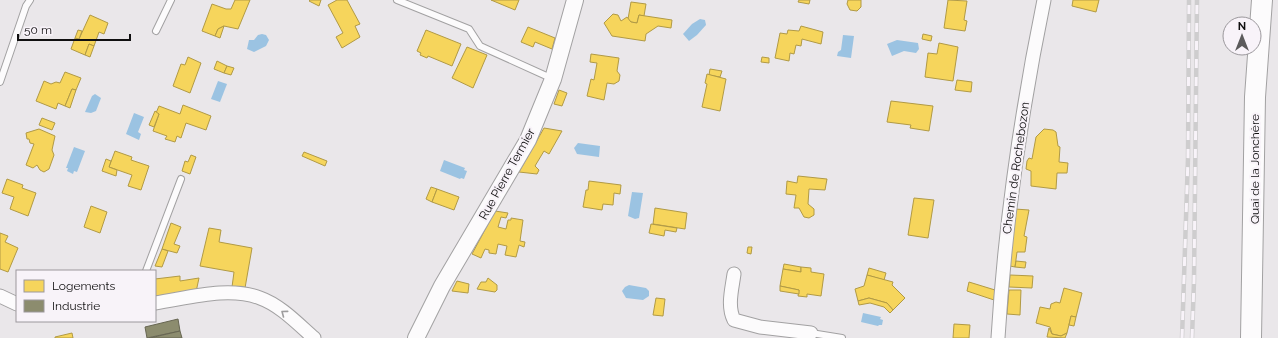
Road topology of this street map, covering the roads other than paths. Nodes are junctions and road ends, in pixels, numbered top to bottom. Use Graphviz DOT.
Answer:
graph roads {
  1 [pos="30,0"];
  2 [pos="171,0"];
  3 [pos="397,0"];
  4 [pos="575,0"];
  5 [pos="1044,0"];
  6 [pos="1262,0"];
  7 [pos="156,31"];
  8 [pos="553,79"];
  9 [pos="0,82"];
  10 [pos="181,179"];
  11 [pos="146,270"];
  12 [pos="734,274"];
  13 [pos="0,296"];
  14 [pos="156,303"];
  15 [pos="16,304"];
  16 [pos="811,333"];
  17 [pos="314,338"];
  18 [pos="416,338"];
  19 [pos="842,338"];
  20 [pos="998,338"];
  21 [pos="1252,338"];
  1 -- 9 [label="lane"];
  2 -- 7 [label="lane"];
  3 -- 8 [label="lane"];
  4 -- 8 [label="street, Rue Pierre Termier"];
  5 -- 20 [label="street, Chemin de Rochebozon"];
  6 -- 21 [label="main road, Quai de la Jonchère"];
  8 -- 18 [label="street, Rue Pierre Termier"];
  10 -- 11 [label="lane"];
  12 -- 16 [label="street"];
  13 -- 15 [label="street"];
  17 -- 14 [label="street, one-way"];
  16 -- 19 [label="lane"];
}
